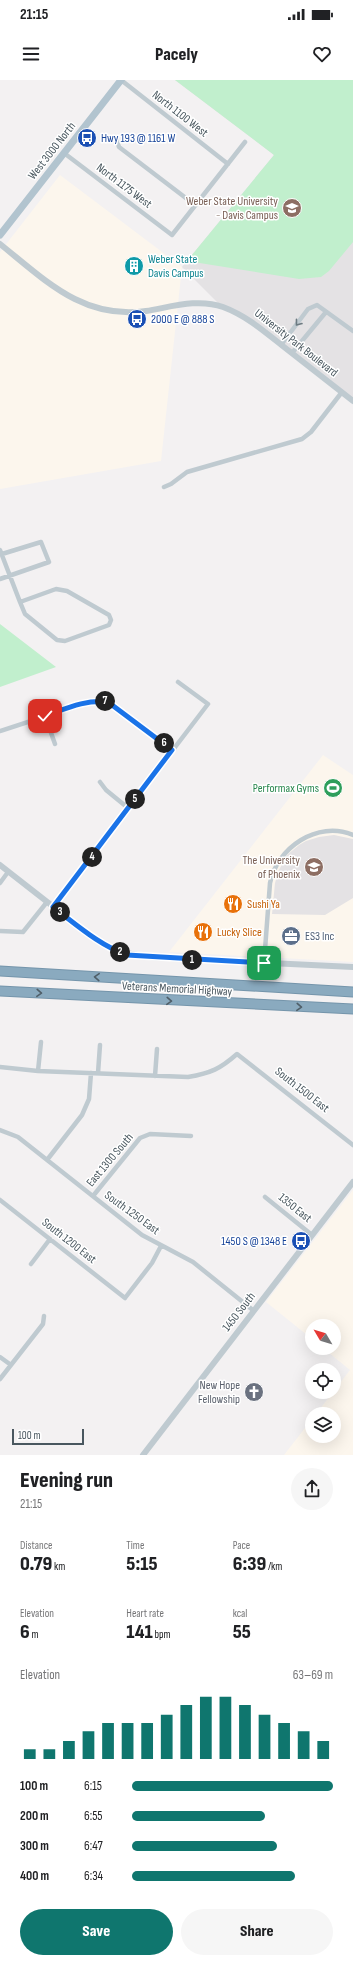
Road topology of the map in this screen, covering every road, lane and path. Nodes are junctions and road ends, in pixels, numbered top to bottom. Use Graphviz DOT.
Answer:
graph roads {
  1 [pos="121,80"];
  2 [pos="116,138"];
  3 [pos="245,142"];
  4 [pos="64,153"];
  5 [pos="228,164"];
  6 [pos="195,205"];
  7 [pos="0,235"];
  8 [pos="0,244"];
  9 [pos="326,312"];
  10 [pos="353,331"];
  11 [pos="281,345"];
  12 [pos="292,353"];
  13 [pos="342,392"];
  14 [pos="353,401"];
  15 [pos="164,487"];
  16 [pos="1,552"];
  17 [pos="10,575"];
  18 [pos="0,578"];
  19 [pos="20,602"];
  20 [pos="178,682"];
  21 [pos="45,716"];
  22 [pos="0,731"];
  23 [pos="55,744"];
  24 [pos="172,750"];
  25 [pos="100,782"];
  26 [pos="128,808"];
  27 [pos="353,835"];
  28 [pos="0,865"];
  29 [pos="8,872"];
  30 [pos="0,883"];
  31 [pos="47,902"];
  32 [pos="53,907"];
  33 [pos="0,931"];
  34 [pos="264,963"];
  35 [pos="353,968"];
  36 [pos="0,971"];
  37 [pos="353,986"];
  38 [pos="304,989"];
  39 [pos="0,991"];
  40 [pos="353,992"];
  41 [pos="353,1009"];
  42 [pos="41,1042"];
  43 [pos="100,1046"];
  44 [pos="157,1049"];
  45 [pos="0,1067"];
  46 [pos="38,1071"];
  47 [pos="91,1073"];
  48 [pos="98,1073"];
  49 [pos="156,1076"];
  50 [pos="0,1130"];
  51 [pos="191,1136"];
  52 [pos="353,1145"];
  53 [pos="47,1160"];
  54 [pos="353,1182"];
  55 [pos="93,1196"];
  56 [pos="265,1197"];
  57 [pos="0,1200"];
  58 [pos="312,1235"];
  59 [pos="50,1239"];
  60 [pos="161,1246"];
  61 [pos="31,1264"];
  62 [pos="254,1310"];
  63 [pos="44,1316"];
  64 [pos="0,1357"];
  65 [pos="11,1365"];
  66 [pos="0,1379"];
  67 [pos="143,1455"];
  1 -- 4 [label="main road, West 3000 North"];
  1 -- 5 [label="street, North 1100 West"];
  2 -- 6 [label="street"];
  3 -- 5 [label="street"];
  4 -- 6 [label="street, North 1175 West"];
  4 -- 7 [label="main road, West 3000 North"];
  5 -- 6 [label="street"];
  8 -- 11 [label="street, University Park Boulevard"];
  9 -- 10 [label="street"];
  9 -- 11 [label="street, one-way"];
  9 -- 12 [label="street"];
  11 -- 12 [label="street, University Park Boulevard"];
  12 -- 13 [label="street, University Park Boulevard"];
  13 -- 14 [label="street, University Park Boulevard"];
  13 -- 15 [label="street"];
  16 -- 17 [label="street"];
  16 -- 17 [label="street"];
  17 -- 18 [label="street"];
  17 -- 19 [label="street"];
  19 -- 19 [label="street"];
  20 -- 24 [label="street"];
  21 -- 22 [label="street"];
  21 -- 23 [label="street"];
  21 -- 24 [label="street"];
  24 -- 26 [label="street"];
  25 -- 26 [label="street"];
  26 -- 32 [label="street"];
  27 -- 34 [label="street"];
  28 -- 29 [label="street"];
  29 -- 30 [label="street"];
  29 -- 31 [label="street"];
  31 -- 32 [label="street"];
  31 -- 33 [label="street"];
  32 -- 34 [label="street"];
  34 -- 35 [label="street"];
  38 -- 36 [label="highway, Veterans Memorial Highway, one-way"];
  37 -- 38 [label="highway"];
  38 -- 40 [label="highway, Veterans Memorial Highway"];
  39 -- 41 [label="highway, Veterans Memorial Highway, one-way"];
  42 -- 46 [label="street"];
  43 -- 48 [label="street"];
  44 -- 49 [label="street"];
  45 -- 46 [label="street"];
  46 -- 47 [label="street"];
  47 -- 48 [label="street"];
  47 -- 53 [label="street"];
  48 -- 49 [label="street"];
  49 -- 52 [label="street, South 1500 East"];
  50 -- 53 [label="street, South 1250 East"];
  51 -- 55 [label="street, East 1300 South"];
  53 -- 55 [label="street, South 1250 East"];
  54 -- 58 [label="street, 1450 South"];
  55 -- 60 [label="street, South 1250 East"];
  56 -- 58 [label="street, 1350 East"];
  57 -- 59 [label="street, South 1200 East"];
  58 -- 62 [label="street, 1450 South"];
  59 -- 60 [label="street, South 1200 East"];
  59 -- 61 [label="street"];
  60 -- 62 [label="street, South 1250 East"];
  62 -- 67 [label="street, 1450 South"];
  63 -- 65 [label="street"];
  64 -- 65 [label="street"];
  65 -- 66 [label="street"];
}
